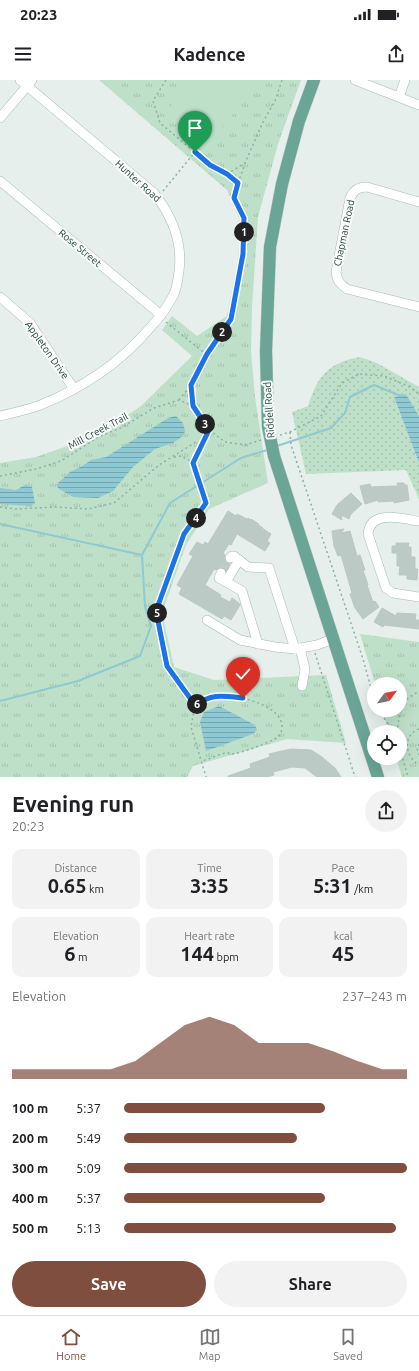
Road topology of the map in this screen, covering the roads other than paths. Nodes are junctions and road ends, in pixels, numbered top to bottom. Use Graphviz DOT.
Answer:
graph roads {
  1 [pos="314,80"];
  2 [pos="355,80"];
  3 [pos="404,80"];
  4 [pos="26,82"];
  5 [pos="399,97"];
  6 [pos="419,105"];
  7 [pos="0,118"];
  8 [pos="0,181"];
  9 [pos="419,202"];
  10 [pos="0,297"];
  11 [pos="419,307"];
  12 [pos="163,318"];
  13 [pos="74,389"];
  14 [pos="0,416"];
  15 [pos="417,521"];
  16 [pos="221,573"];
  17 [pos="226,582"];
  18 [pos="419,597"];
  19 [pos="207,620"];
  20 [pos="333,639"];
  21 [pos="258,644"];
  22 [pos="298,649"];
  23 [pos="302,686"];
  24 [pos="378,777"];
  1 -- 20 [label="main road, Riddell Road, bridge"];
  2 -- 5 [label="street"];
  3 -- 5 [label="street"];
  4 -- 7 [label="street"];
  4 -- 12 [label="street, Hunter Road"];
  5 -- 6 [label="street"];
  8 -- 12 [label="street, Rose Street"];
  9 -- 11 [label="street, Chapman Road"];
  10 -- 13 [label="street, Appleton Drive"];
  12 -- 13 [label="street, Hunter Road"];
  13 -- 14 [label="street, Hunter Road"];
  15 -- 18 [label="street"];
  16 -- 17 [label="street"];
  17 -- 21 [label="street"];
  17 -- 22 [label="street"];
  19 -- 21 [label="street"];
  20 -- 22 [label="street"];
  20 -- 24 [label="main road, Riddell Road"];
  21 -- 22 [label="street"];
  22 -- 23 [label="street"];
}
